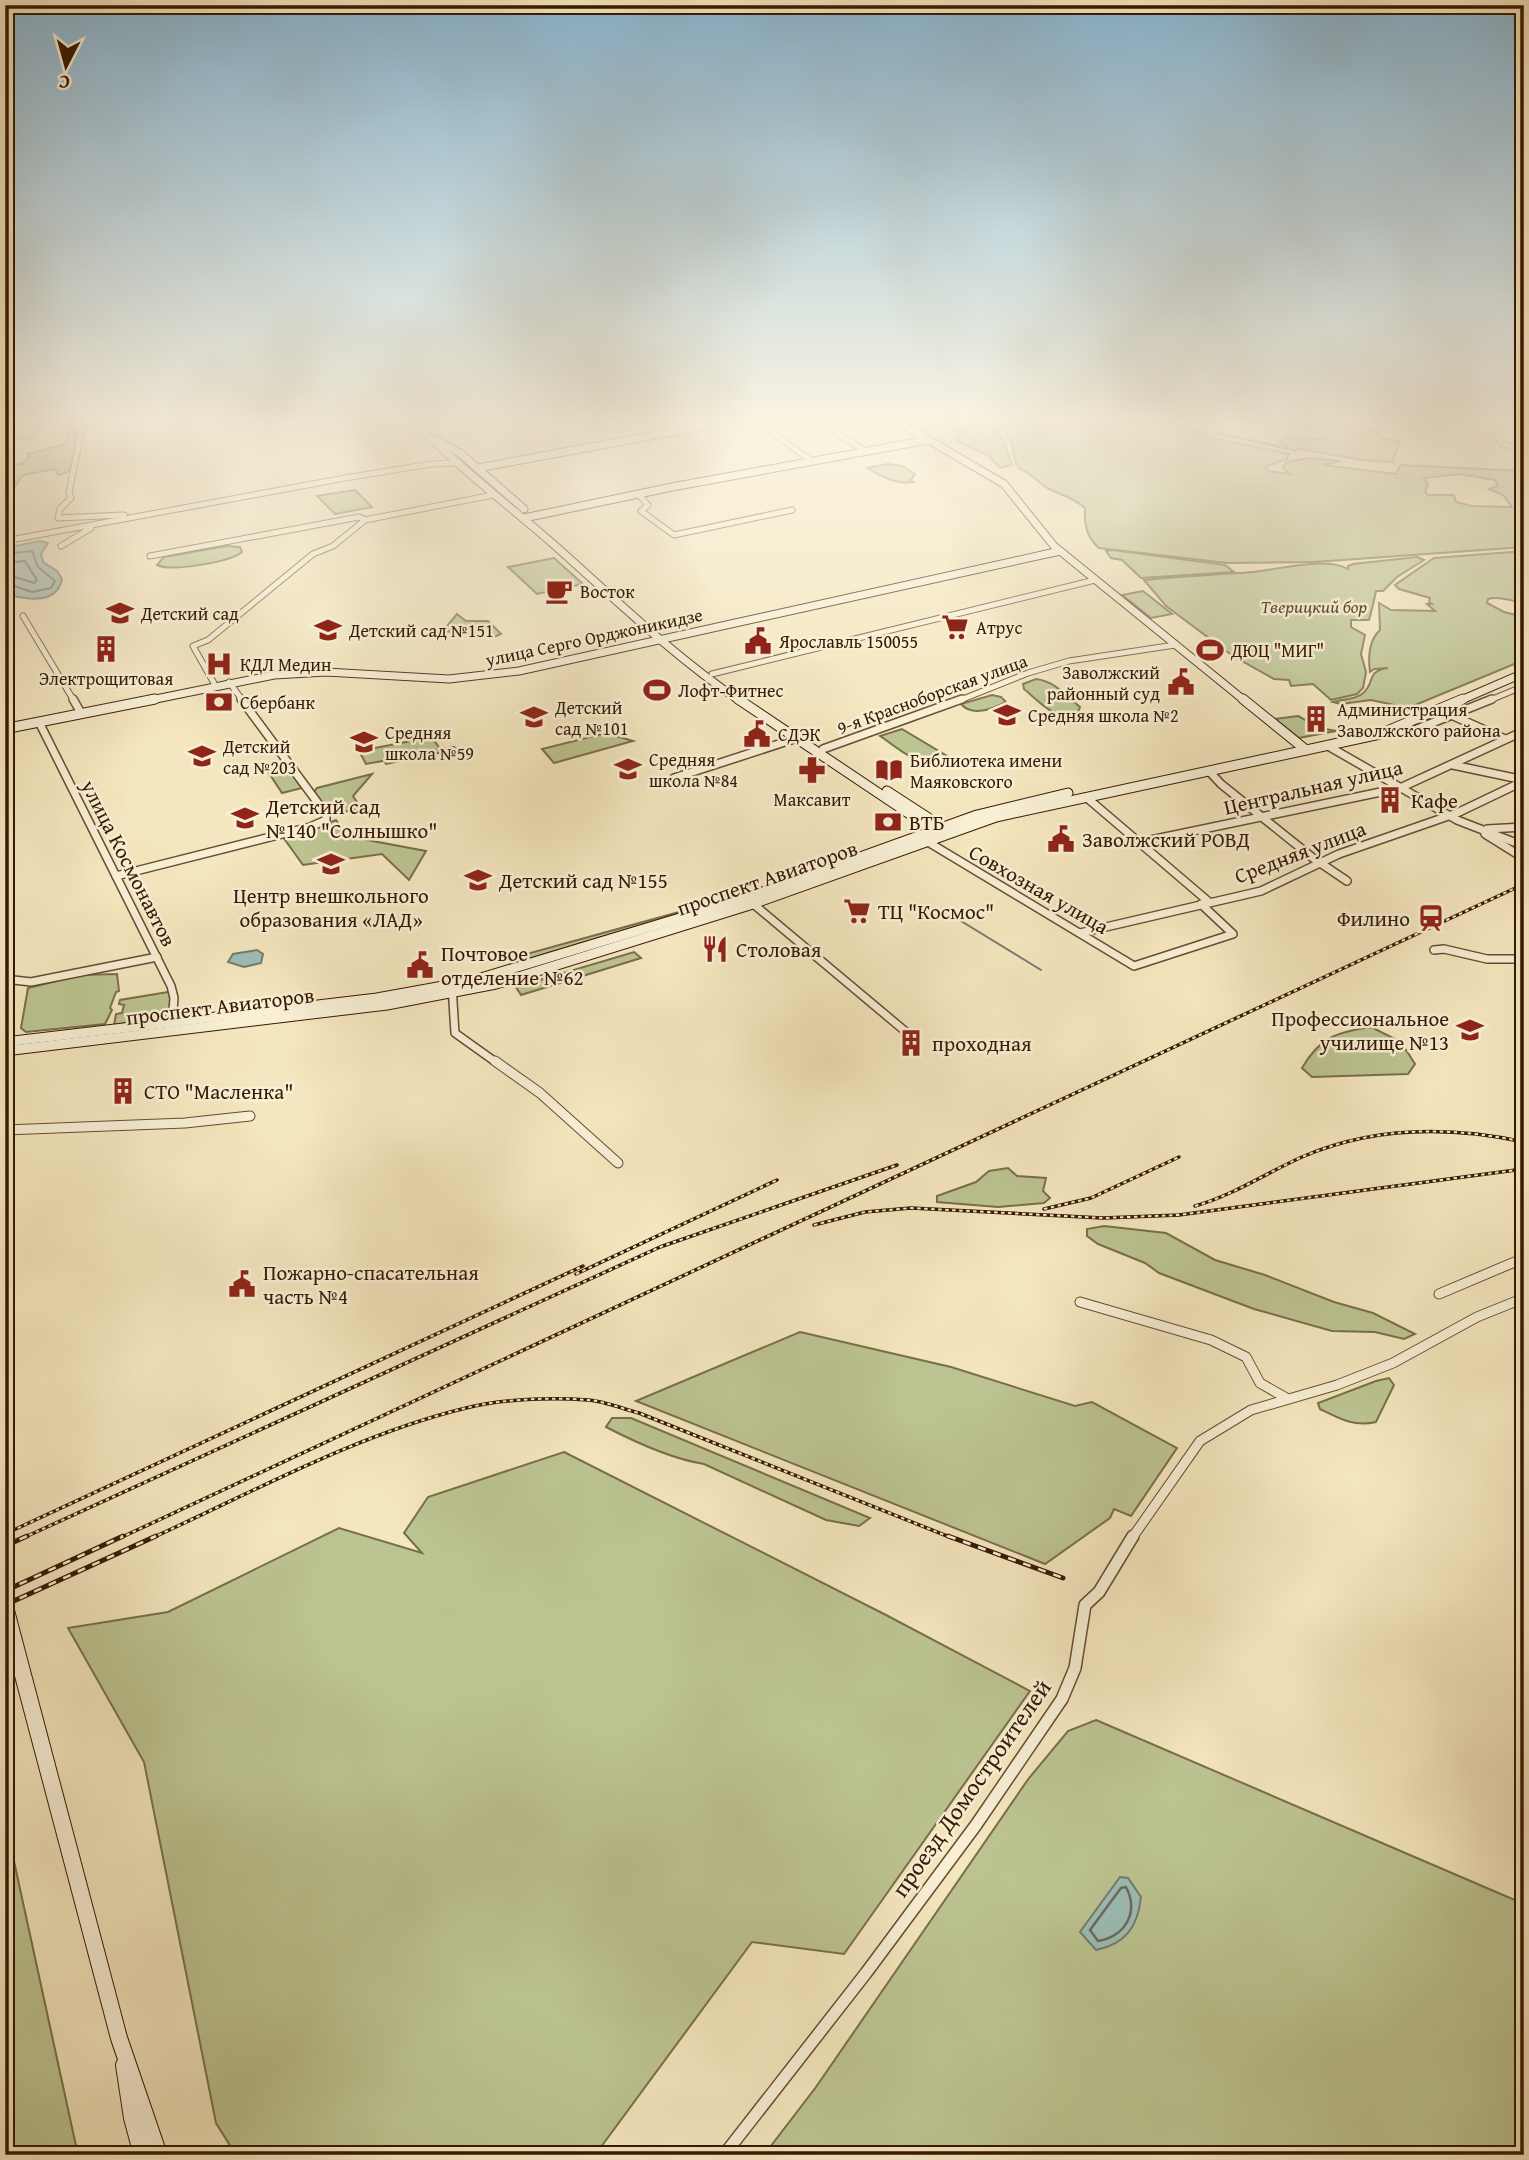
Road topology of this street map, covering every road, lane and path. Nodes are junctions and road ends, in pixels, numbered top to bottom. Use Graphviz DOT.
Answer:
graph roads {
  1 [pos="89,524"];
  2 [pos="96,524"];
  3 [pos="321,524"];
  4 [pos="360,524"];
  5 [pos="535,524"];
  6 [pos="659,524"];
  7 [pos="727,524"];
  8 [pos="1034,524"];
  9 [pos="87,526"];
  10 [pos="5,541"];
  11 [pos="61,547"];
  12 [pos="1060,551"];
  13 [pos="150,556"];
  14 [pos="1095,580"];
  15 [pos="23,616"];
  16 [pos="666,639"];
  17 [pos="1175,645"];
  18 [pos="1524,665"];
  19 [pos="1524,673"];
  20 [pos="712,674"];
  21 [pos="229,682"];
  22 [pos="215,685"];
  23 [pos="1524,686"];
  24 [pos="1440,710"];
  25 [pos="81,713"];
  26 [pos="1452,715"];
  27 [pos="39,722"];
  28 [pos="7,728"];
  29 [pos="1412,731"];
  30 [pos="1524,731"];
  31 [pos="1352,738"];
  32 [pos="794,739"];
  33 [pos="1505,739"];
  34 [pos="1328,746"];
  35 [pos="1303,748"];
  36 [pos="822,749"];
  37 [pos="1453,765"];
  38 [pos="1209,771"];
  39 [pos="674,778"];
  40 [pos="1524,780"];
  41 [pos="1400,788"];
  42 [pos="1086,797"];
  43 [pos="1449,815"];
  44 [pos="1263,817"];
  45 [pos="1524,827"];
  46 [pos="1477,829"];
  47 [pos="942,832"];
  48 [pos="928,842"];
  49 [pos="1141,842"];
  50 [pos="1524,849"];
  51 [pos="1321,864"];
  52 [pos="116,876"];
  53 [pos="1347,881"];
  54 [pos="750,901"];
  55 [pos="1205,903"];
  56 [pos="1080,933"];
  57 [pos="1434,950"];
  58 [pos="157,957"];
  59 [pos="1524,959"];
  60 [pos="5,979"];
  61 [pos="452,990"];
  62 [pos="172,1023"];
  63 [pos="912,1037"];
  64 [pos="5,1042"];
  65 [pos="5,1051"];
  66 [pos="250,1116"];
  67 [pos="5,1130"];
  68 [pos="618,1163"];
  69 [pos="1524,1258"];
  70 [pos="1439,1294"];
  71 [pos="1524,1298"];
  72 [pos="1080,1302"];
  73 [pos="1288,1399"];
  74 [pos="5,1608"];
  75 [pos="119,2038"];
  76 [pos="142,2155"];
  77 [pos="159,2155"];
  78 [pos="724,2155"];
  1 -- 9 [label="street"];
  2 -- 9 [label="street"];
  2 -- 11 [label="street"];
  3 -- 13 [label="street"];
  4 -- 22 [label="street"];
  5 -- 16 [label="main road"];
  6 -- 7 [label="street"];
  8 -- 12 [label="main road"];
  9 -- 10 [label="street"];
  12 -- 14 [label="main road"];
  12 -- 16 [label="main road, улица Серго Орджоникидзе"];
  14 -- 17 [label="main road"];
  14 -- 20 [label="street"];
  15 -- 25 [label="street"];
  16 -- 20 [label="main road"];
  16 -- 21 [label="main road, улица Серго Орджоникидзе"];
  16 -- 32 [label="main road"];
  17 -- 35 [label="main road"];
  17 -- 36 [label="street, 9-я Красноборская улица"];
  18 -- 31 [label="main road, проспект Авиаторов"];
  19 -- 24 [label="main road, проспект Авиаторов"];
  20 -- 36 [label="main road"];
  21 -- 22 [label="main road, улица Серго Орджоникидзе"];
  21 -- 52 [label="street"];
  22 -- 25 [label="main road, улица Серго Орджоникидзе"];
  23 -- 26 [label="street"];
  24 -- 26 [label="street"];
  24 -- 31 [label="main road, проспект Авиаторов"];
  25 -- 27 [label="main road, улица Серго Орджоникидзе"];
  26 -- 29 [label="street"];
  26 -- 33 [label="street"];
  27 -- 28 [label="main road, улица Серго Орджоникидзе"];
  27 -- 52 [label="street, улица Космонавтов"];
  30 -- 33 [label="street, Центральная улица"];
  31 -- 34 [label="main road, проспект Авиаторов"];
  31 -- 35 [label="main road, проспект Авиаторов"];
  32 -- 39 [label="street"];
  32 -- 47 [label="main road"];
  33 -- 37 [label="street, Центральная улица"];
  34 -- 35 [label="main road, проспект Авиаторов"];
  34 -- 41 [label="street"];
  35 -- 38 [label="main road, проспект Авиаторов"];
  35 -- 47 [label="main road, проспект Авиаторов"];
  36 -- 47 [label="main road"];
  37 -- 40 [label="street"];
  37 -- 41 [label="street, Центральная улица"];
  38 -- 42 [label="main road, проспект Авиаторов"];
  38 -- 44 [label="street"];
  40 -- 43 [label="street, Средняя улица"];
  41 -- 43 [label="street"];
  41 -- 44 [label="street, Центральная улица"];
  42 -- 47 [label="main road, проспект Авиаторов"];
  42 -- 49 [label="street"];
  43 -- 46 [label="street"];
  43 -- 51 [label="street, Средняя улица"];
  44 -- 49 [label="street, Центральная улица"];
  44 -- 51 [label="street"];
  45 -- 46 [label="street"];
  46 -- 50 [label="street"];
  47 -- 48 [label="main road, проспект Авиаторов"];
  47 -- 54 [label="main road, проспект Авиаторов"];
  48 -- 54 [label="main road, проспект Авиаторов"];
  48 -- 56 [label="street, Совхозная улица"];
  49 -- 55 [label="street"];
  51 -- 53 [label="street"];
  51 -- 55 [label="street, Средняя улица"];
  52 -- 58 [label="street, улица Космонавтов"];
  54 -- 61 [label="main road, проспект Авиаторов"];
  54 -- 63 [label="street"];
  55 -- 56 [label="street, Средняя улица"];
  55 -- 56 [label="street, Совхозная улица"];
  57 -- 59 [label="street"];
  58 -- 60 [label="street"];
  58 -- 62 [label="street, улица Космонавтов"];
  61 -- 62 [label="main road, проспект Авиаторов"];
  61 -- 65 [label="main road, проспект Авиаторов"];
  61 -- 68 [label="street"];
  62 -- 64 [label="main road, проспект Авиаторов"];
  66 -- 67 [label="street"];
  69 -- 70 [label="street"];
  71 -- 73 [label="street, проезд Домостроителей"];
  72 -- 73 [label="street"];
  73 -- 78 [label="street, проезд Домостроителей"];
  74 -- 75 [label="main road"];
  75 -- 76 [label="main road"];
  75 -- 77 [label="main road"];
}
